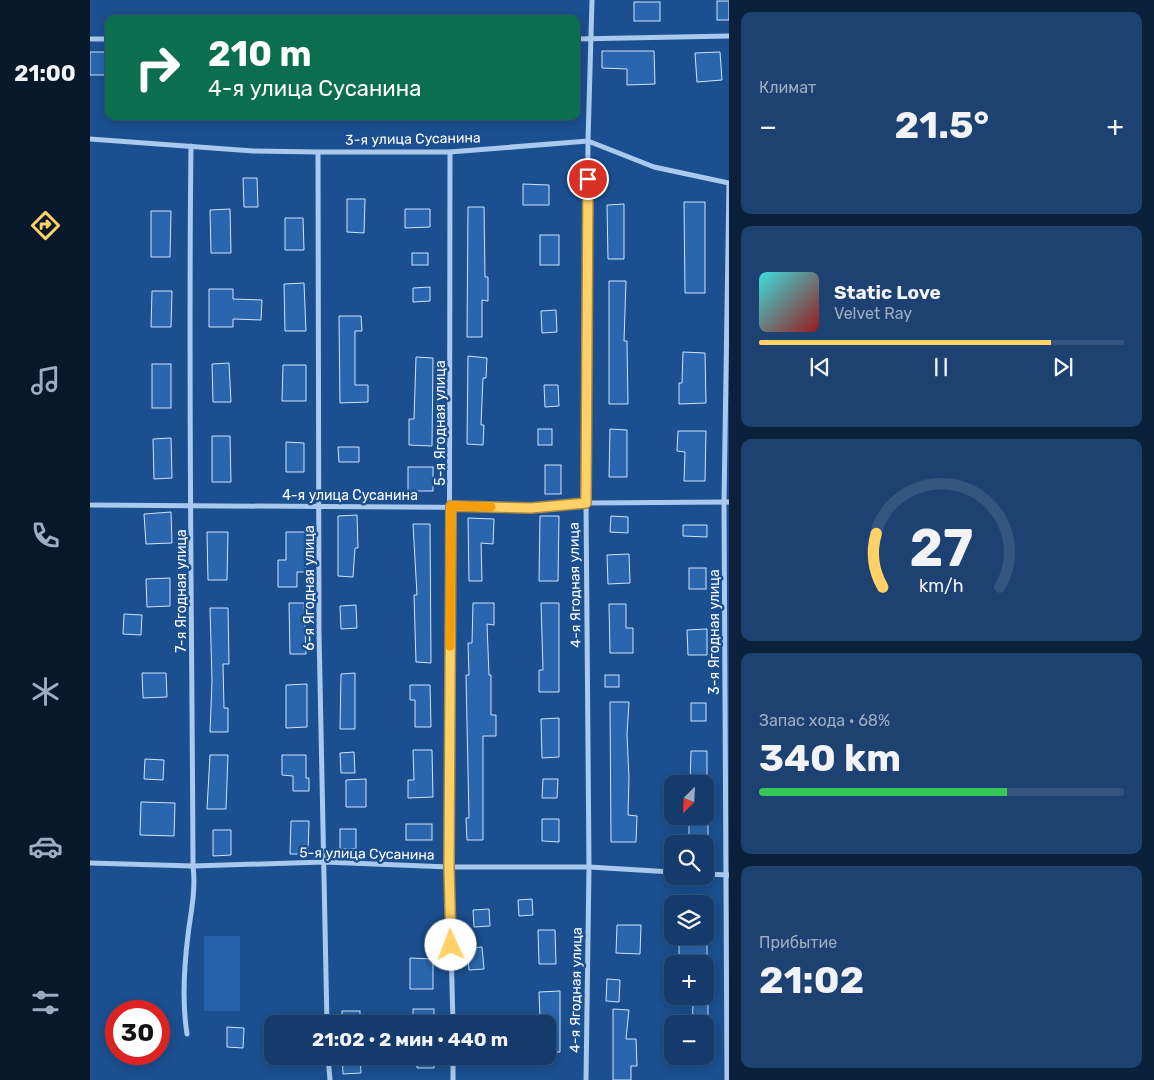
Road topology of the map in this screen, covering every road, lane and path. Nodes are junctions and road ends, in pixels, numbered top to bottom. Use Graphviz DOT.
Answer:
graph roads {
  1 [pos="592,0"];
  2 [pos="729,36"];
  3 [pos="90,39"];
  4 [pos="105,39"];
  5 [pos="580,39"];
  6 [pos="592,39"];
  7 [pos="90,139"];
  8 [pos="588,141"];
  9 [pos="191,146"];
  10 [pos="318,152"];
  11 [pos="450,152"];
  12 [pos="729,184"];
  13 [pos="727,502"];
  14 [pos="586,503"];
  15 [pos="90,505"];
  16 [pos="192,506"];
  17 [pos="321,506"];
  18 [pos="451,506"];
  19 [pos="324,862"];
  20 [pos="90,863"];
  21 [pos="193,866"];
  22 [pos="449,867"];
  23 [pos="589,867"];
  24 [pos="664,872"];
  25 [pos="714,874"];
  26 [pos="728,875"];
  27 [pos="328,1015"];
  28 [pos="453,1015"];
  29 [pos="187,1034"];
  30 [pos="329,1065"];
  31 [pos="453,1065"];
  32 [pos="330,1080"];
  33 [pos="453,1080"];
  34 [pos="586,1080"];
  35 [pos="727,1080"];
  1 -- 6 [label="street, 4-я Ягодная улица"];
  2 -- 6 [label="street"];
  3 -- 4 [label="street"];
  5 -- 6 [label="street"];
  6 -- 8 [label="street, 4-я Ягодная улица"];
  7 -- 9 [label="street, 3-я улица Сусанина"];
  8 -- 11 [label="street, 3-я улица Сусанина"];
  8 -- 12 [label="street, 3-я улица Сусанина"];
  8 -- 14 [label="street, 4-я Ягодная улица"];
  9 -- 10 [label="street, 3-я улица Сусанина"];
  9 -- 16 [label="street, 7-я Ягодная улица"];
  10 -- 11 [label="street, 3-я улица Сусанина"];
  10 -- 17 [label="street, 6-я Ягодная улица"];
  11 -- 18 [label="street, 5-я Ягодная улица"];
  12 -- 13 [label="street, 3-я Ягодная улица"];
  13 -- 14 [label="street, 4-я улица Сусанина"];
  13 -- 26 [label="street, 3-я Ягодная улица"];
  14 -- 18 [label="street, 4-я улица Сусанина"];
  14 -- 23 [label="street, 4-я Ягодная улица"];
  15 -- 16 [label="street, 4-я улица Сусанина"];
  16 -- 17 [label="street, 4-я улица Сусанина"];
  16 -- 21 [label="street, 7-я Ягодная улица"];
  17 -- 18 [label="street, 4-я улица Сусанина"];
  17 -- 19 [label="street, 6-я Ягодная улица"];
  18 -- 22 [label="street, 5-я Ягодная улица"];
  19 -- 21 [label="street, 5-я улица Сусанина"];
  19 -- 22 [label="street, 5-я улица Сусанина"];
  19 -- 27 [label="street, 6-я Ягодная улица"];
  20 -- 21 [label="street, 5-я улица Сусанина"];
  21 -- 29 [label="street, 7-я Ягодная улица"];
  22 -- 23 [label="street, 5-я улица Сусанина"];
  22 -- 28 [label="street, 5-я Ягодная улица"];
  23 -- 24 [label="street, 5-я улица Сусанина"];
  23 -- 34 [label="street, 4-я Ягодная улица"];
  25 -- 26 [label="street"];
  26 -- 35 [label="street, 3-я Ягодная улица"];
  30 -- 32 [label="street"];
  31 -- 33 [label="street"];
}
